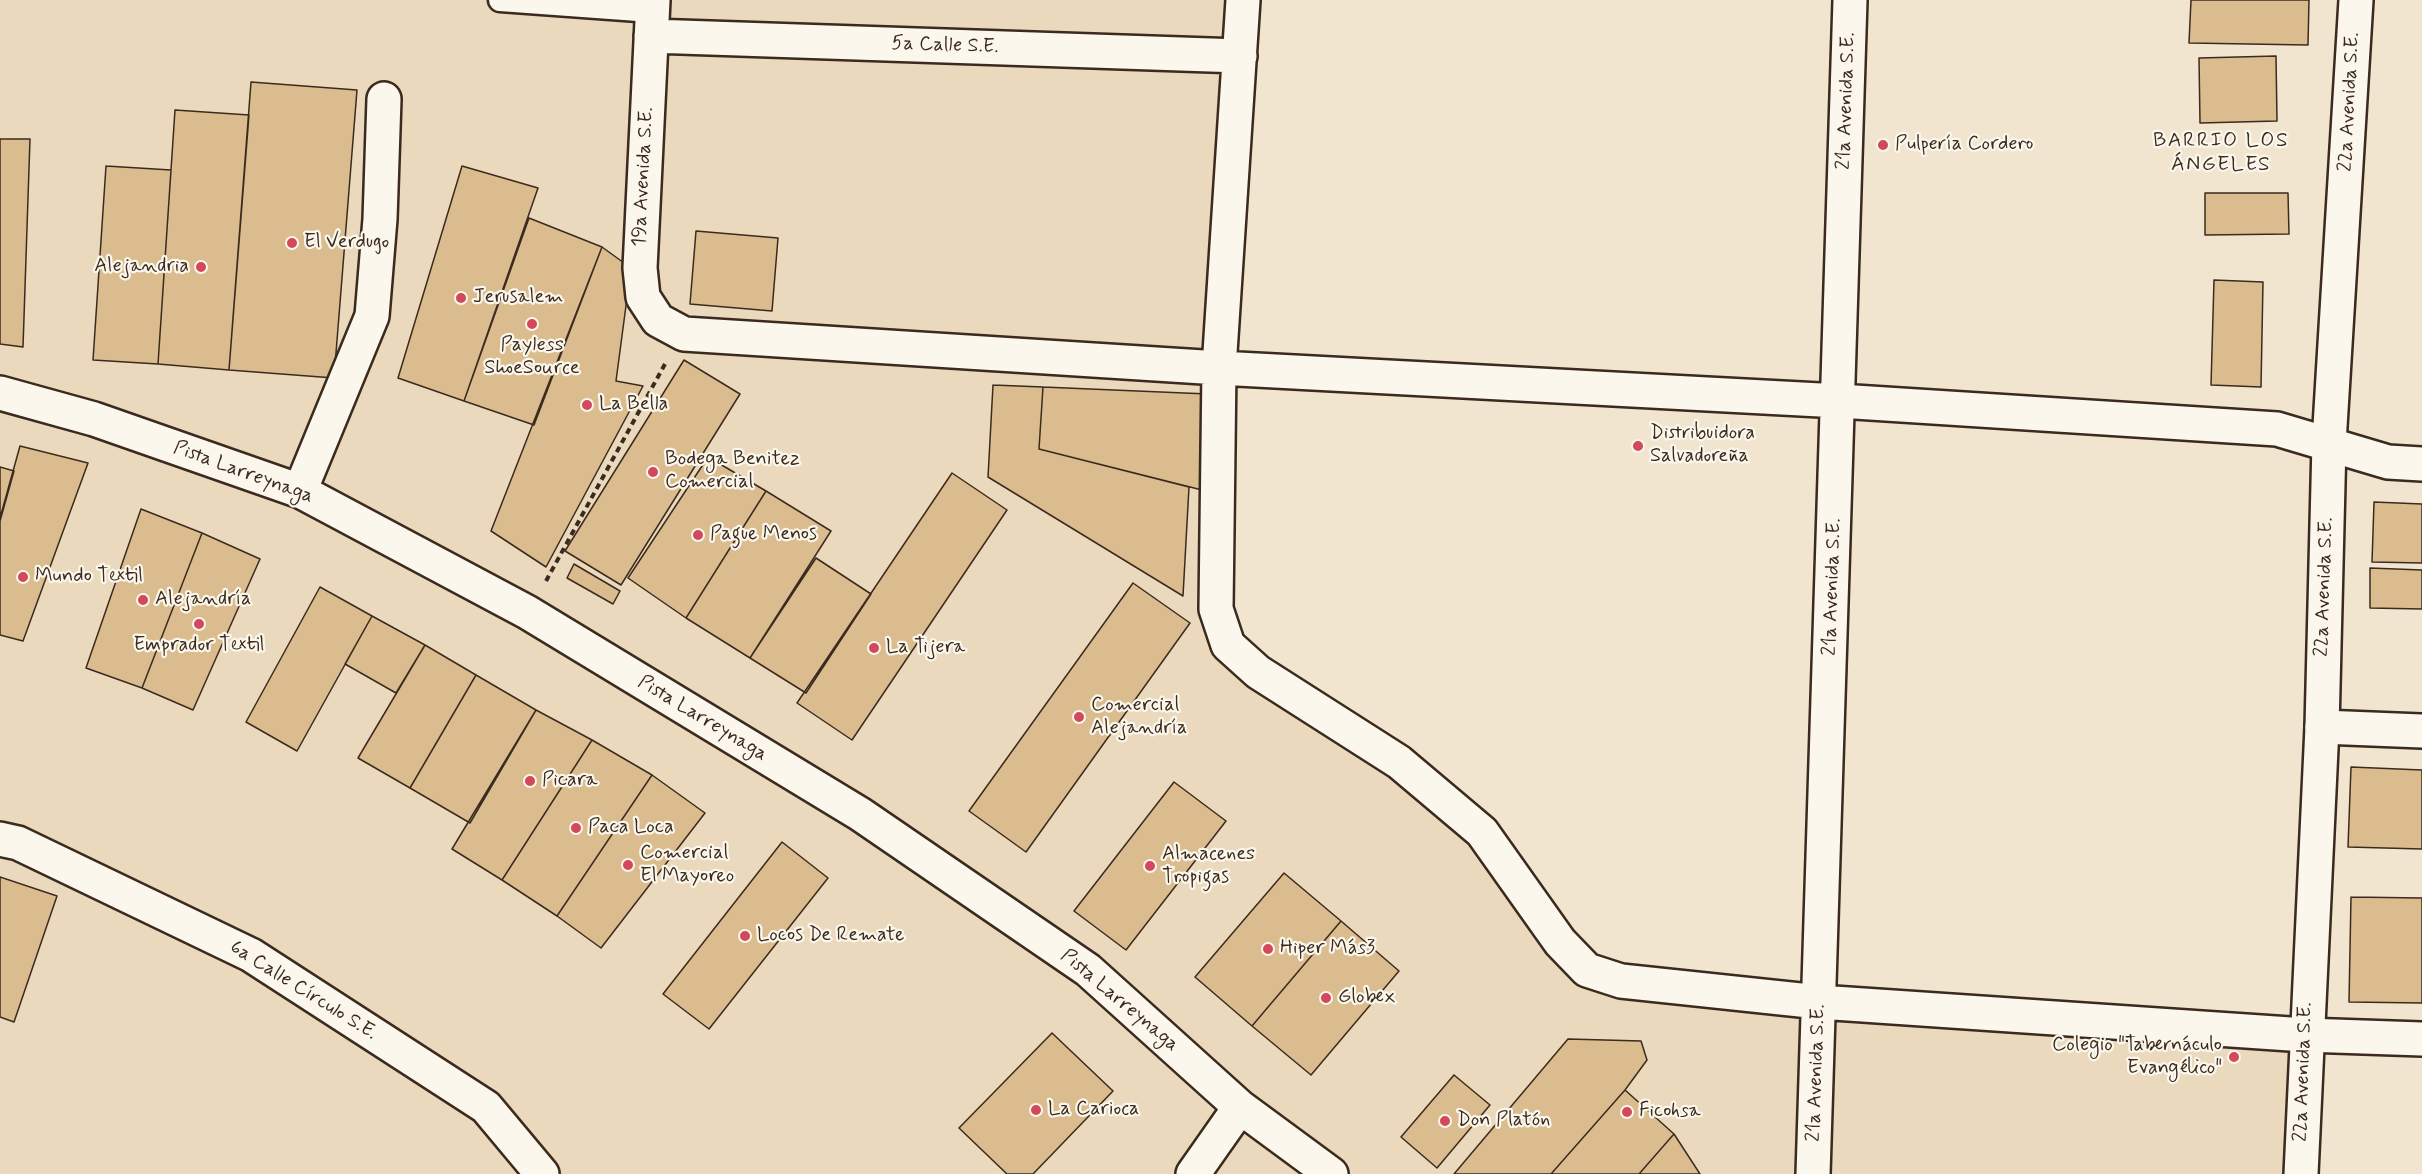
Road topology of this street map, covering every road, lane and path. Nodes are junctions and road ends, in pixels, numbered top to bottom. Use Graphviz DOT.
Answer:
graph roads {
  1 [pos="501,0"];
  2 [pos="1243,0"];
  3 [pos="1850,0"];
  4 [pos="2356,0"];
  5 [pos="652,16"];
  6 [pos="1240,56"];
  7 [pos="384,99"];
  8 [pos="684,334"];
  9 [pos="1219,368"];
  10 [pos="0,393"];
  11 [pos="1839,401"];
  12 [pos="2329,443"];
  13 [pos="2422,464"];
  14 [pos="300,491"];
  15 [pos="527,612"];
  16 [pos="2322,727"];
  17 [pos="2422,731"];
  18 [pos="0,839"];
  19 [pos="1819,1002"];
  20 [pos="2305,1035"];
  21 [pos="2422,1040"];
  22 [pos="1240,1107"];
  23 [pos="542,1174"];
  24 [pos="1193,1174"];
  25 [pos="1331,1174"];
  26 [pos="1813,1174"];
  27 [pos="2301,1174"];
  1 -- 5 [label="lane"];
  2 -- 6 [label="street"];
  3 -- 11 [label="street, 21a Avenida S.E."];
  4 -- 12 [label="street, 22a Avenida S.E."];
  5 -- 6 [label="street, 5a Calle S.E."];
  5 -- 8 [label="street, 19a Avenida S.E."];
  6 -- 9 [label="street"];
  7 -- 14 [label="street"];
  8 -- 9 [label="street"];
  8 -- 15 [label="path"];
  9 -- 11 [label="street"];
  9 -- 19 [label="street"];
  10 -- 14 [label="street, Pista Larreynaga"];
  11 -- 12 [label="street"];
  11 -- 19 [label="street, 21a Avenida S.E."];
  12 -- 13 [label="street"];
  12 -- 16 [label="street, 22a Avenida S.E."];
  14 -- 15 [label="street, Pista Larreynaga"];
  15 -- 22 [label="street, Pista Larreynaga"];
  16 -- 17 [label="street"];
  16 -- 20 [label="street, 22a Avenida S.E."];
  18 -- 23 [label="street, 6a Calle Círculo S.E."];
  19 -- 20 [label="street"];
  19 -- 26 [label="street, 21a Avenida S.E."];
  20 -- 21 [label="street"];
  20 -- 27 [label="street, 22a Avenida S.E."];
  22 -- 24 [label="street"];
  22 -- 25 [label="street, Pista Larreynaga"];
}
